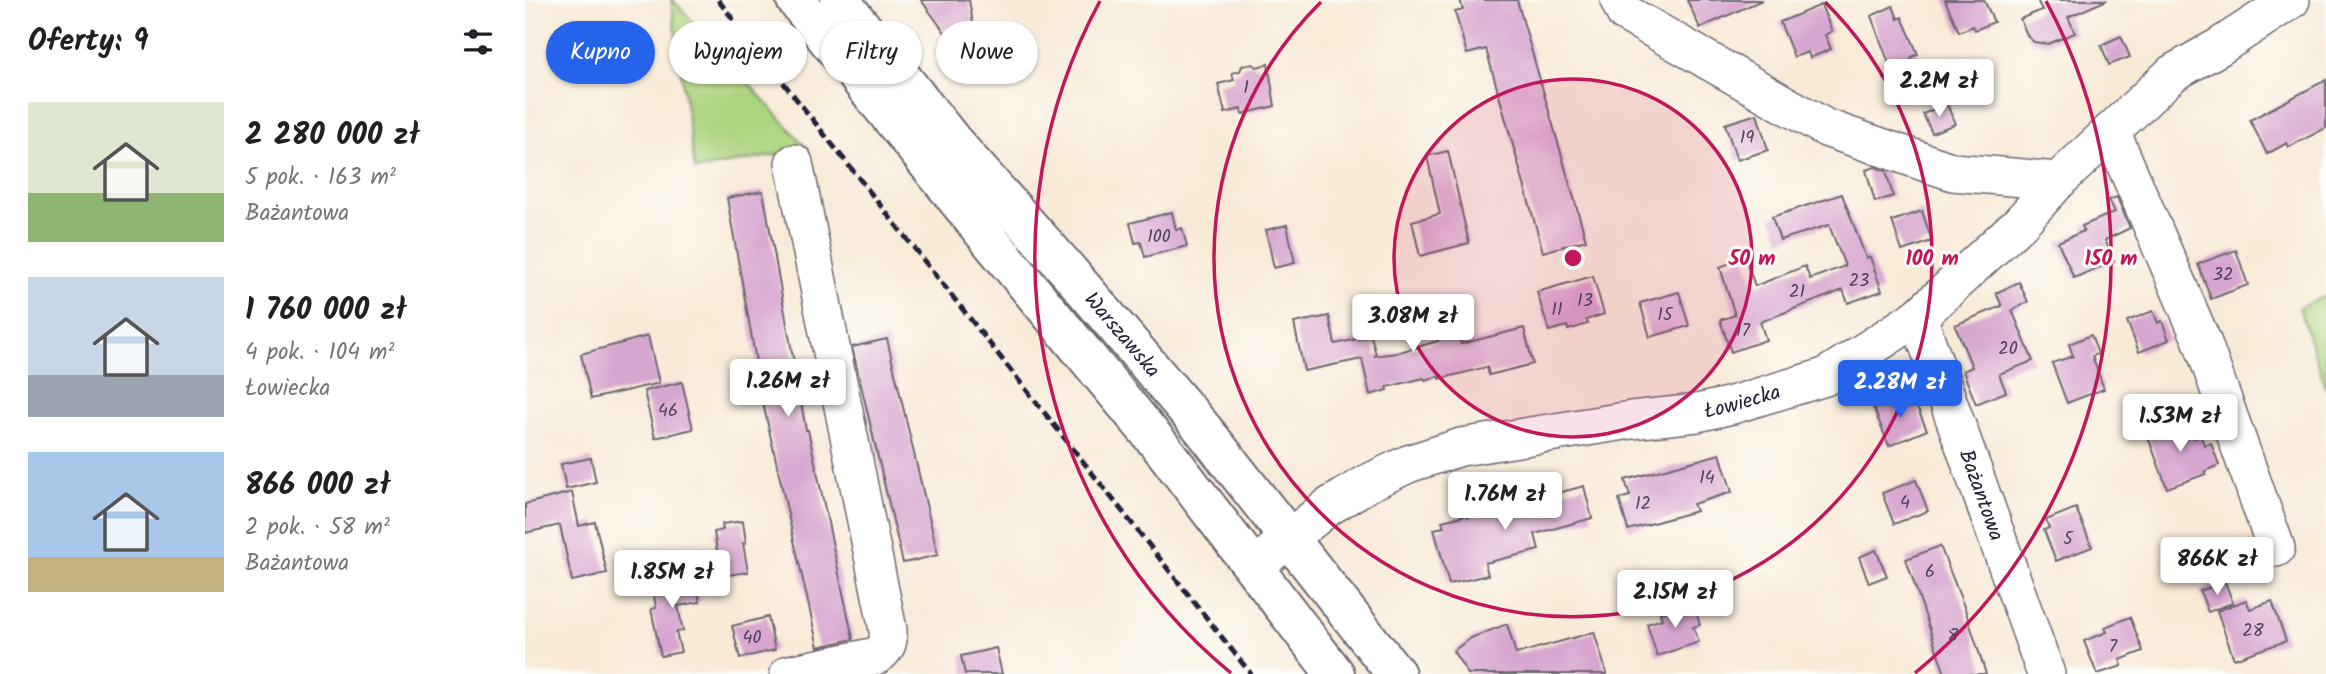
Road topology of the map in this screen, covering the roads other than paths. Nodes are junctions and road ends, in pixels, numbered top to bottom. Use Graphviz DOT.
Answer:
graph roads {
  1 [pos="796,0"];
  2 [pos="840,0"];
  3 [pos="1619,0"];
  4 [pos="2291,0"];
  5 [pos="2111,131"];
  6 [pos="794,163"];
  7 [pos="2058,181"];
  8 [pos="1918,317"];
  9 [pos="1287,539"];
  10 [pos="2276,548"];
  11 [pos="1254,567"];
  12 [pos="789,674"];
  13 [pos="1335,674"];
  14 [pos="1397,674"];
  15 [pos="2046,674"];
  1 -- 11 [label="main road, Warszawska"];
  2 -- 9 [label="main road, Warszawska"];
  3 -- 7 [label="street"];
  4 -- 5 [label="street, Łowiecka"];
  5 -- 7 [label="street, Łowiecka"];
  5 -- 10 [label="street"];
  6 -- 12 [label="street"];
  7 -- 8 [label="street, Łowiecka"];
  8 -- 9 [label="street, Łowiecka"];
  8 -- 15 [label="street, Bażantowa"];
  9 -- 11 [label="street, Łowiecka"];
  9 -- 14 [label="main road, Warszawska"];
  11 -- 13 [label="main road, Warszawska"];
}
